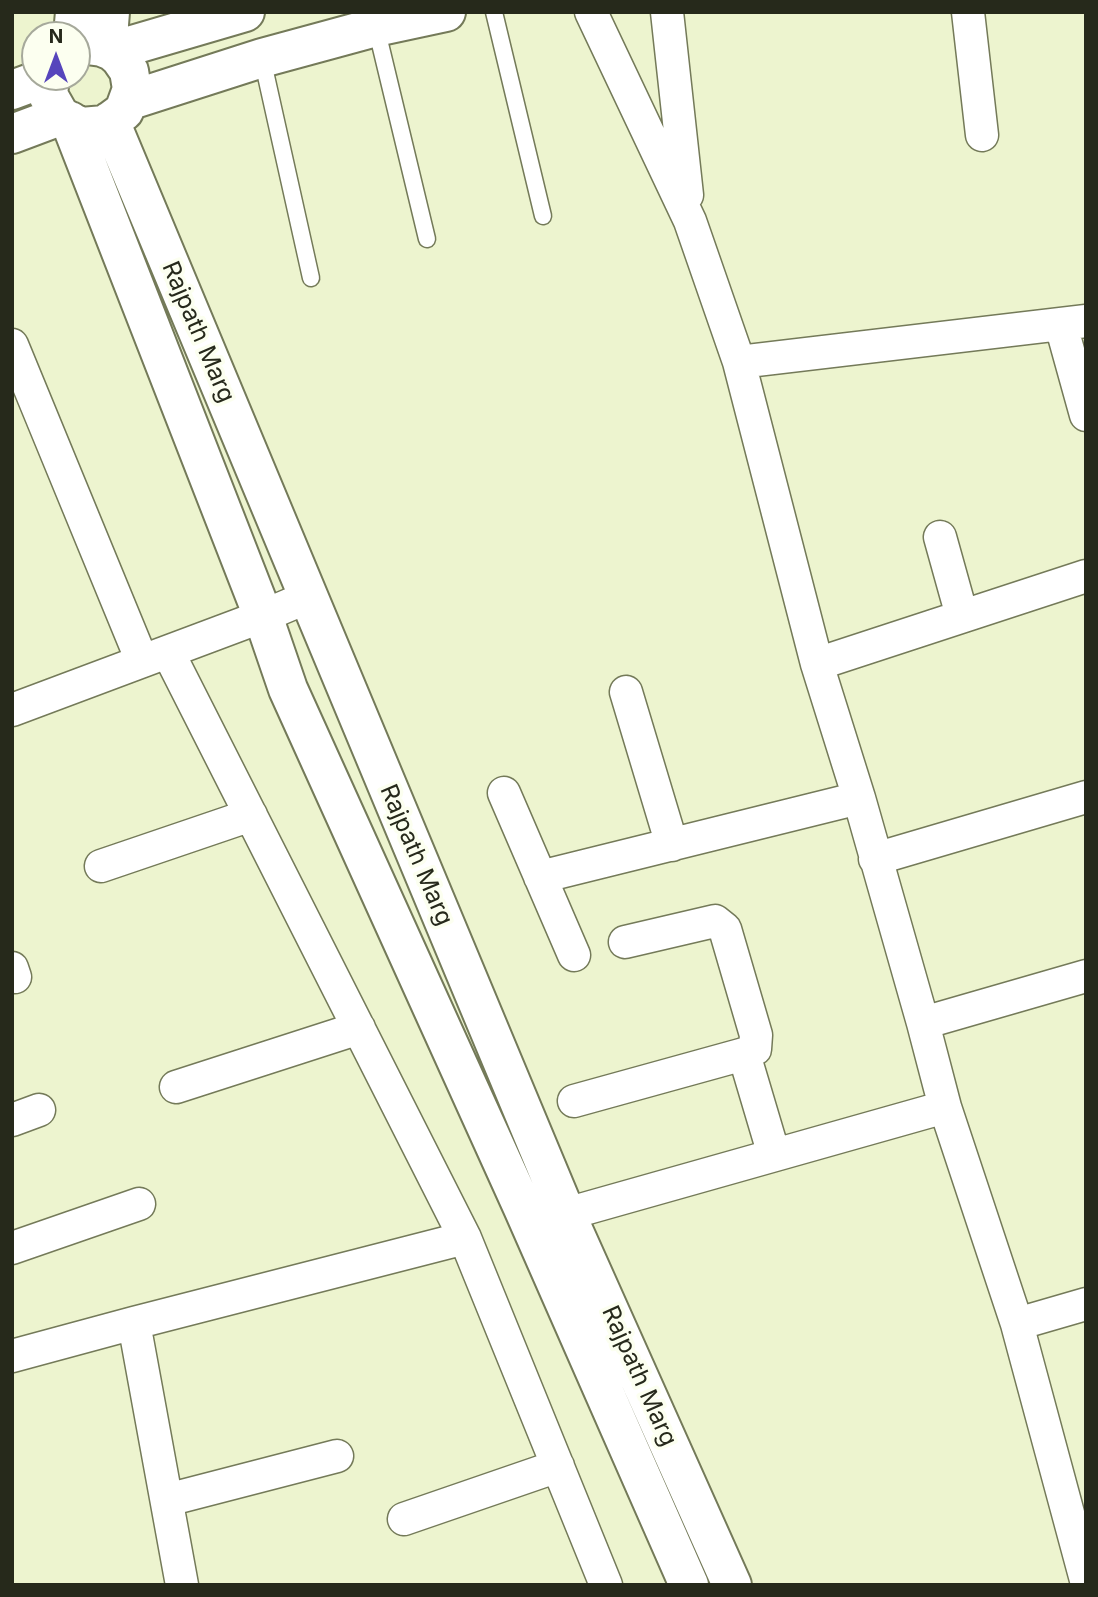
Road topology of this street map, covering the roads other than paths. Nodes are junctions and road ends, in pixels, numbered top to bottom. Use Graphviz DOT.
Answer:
graph roads {
  1 [pos="246,12"];
  2 [pos="446,12"];
  3 [pos="494,12"];
  4 [pos="591,12"];
  5 [pos="667,12"];
  6 [pos="968,12"];
  7 [pos="376,27"];
  8 [pos="91,31"];
  9 [pos="91,34"];
  10 [pos="262,58"];
  11 [pos="48,91"];
  12 [pos="119,111"];
  13 [pos="65,118"];
  14 [pos="12,134"];
  15 [pos="982,135"];
  16 [pos="543,216"];
  17 [pos="690,221"];
  18 [pos="427,239"];
  19 [pos="311,278"];
  20 [pos="1073,323"];
  21 [pos="12,345"];
  22 [pos="738,362"];
  23 [pos="1086,415"];
  24 [pos="940,537"];
  25 [pos="1086,576"];
  26 [pos="308,597"];
  27 [pos="263,616"];
  28 [pos="962,616"];
  29 [pos="155,657"];
  30 [pos="817,664"];
  31 [pos="626,692"];
  32 [pos="12,710"];
  33 [pos="504,793"];
  34 [pos="1086,797"];
  35 [pos="859,798"];
  36 [pos="251,815"];
  37 [pos="672,845"];
  38 [pos="875,859"];
  39 [pos="101,866"];
  40 [pos="540,877"];
  41 [pos="625,943"];
  42 [pos="575,955"];
  43 [pos="1086,976"];
  44 [pos="923,1023"];
  45 [pos="359,1028"];
  46 [pos="744,1054"];
  47 [pos="176,1087"];
  48 [pos="574,1101"];
  49 [pos="945,1107"];
  50 [pos="774,1155"];
  51 [pos="139,1203"];
  52 [pos="566,1214"];
  53 [pos="530,1224"];
  54 [pos="465,1238"];
  55 [pos="12,1248"];
  56 [pos="1086,1304"];
  57 [pos="134,1323"];
  58 [pos="1017,1324"];
  59 [pos="12,1356"];
  60 [pos="337,1456"];
  61 [pos="558,1466"];
  62 [pos="167,1500"];
  63 [pos="404,1519"];
  64 [pos="1086,1580"];
  65 [pos="182,1585"];
  66 [pos="606,1585"];
  67 [pos="689,1585"];
  68 [pos="732,1585"];
  1 -- 8 [label="main road"];
  2 -- 7 [label="main road"];
  3 -- 16 [label="lane"];
  4 -- 17 [label="street"];
  5 -- 17 [label="street"];
  6 -- 15 [label="street"];
  7 -- 10 [label="main road"];
  7 -- 18 [label="lane"];
  9 -- 12 [label="main road"];
  10 -- 12 [label="main road"];
  10 -- 19 [label="lane"];
  11 -- 13 [label="main road, Rajpath Marg"];
  12 -- 13 [label="main road"];
  12 -- 26 [label="main road, Rajpath Marg"];
  13 -- 14 [label="main road"];
  13 -- 27 [label="main road, Rajpath Marg"];
  17 -- 22 [label="street"];
  20 -- 22 [label="street"];
  20 -- 23 [label="street"];
  21 -- 29 [label="street"];
  22 -- 30 [label="street"];
  24 -- 28 [label="street"];
  25 -- 28 [label="street"];
  26 -- 27 [label="street"];
  26 -- 52 [label="main road, Rajpath Marg"];
  27 -- 29 [label="street"];
  27 -- 53 [label="main road, Rajpath Marg"];
  28 -- 30 [label="street"];
  29 -- 32 [label="street"];
  29 -- 36 [label="street"];
  30 -- 35 [label="street"];
  31 -- 37 [label="street"];
  33 -- 40 [label="street"];
  34 -- 38 [label="street"];
  35 -- 37 [label="street"];
  35 -- 38 [label="street"];
  36 -- 39 [label="street"];
  36 -- 45 [label="street"];
  37 -- 40 [label="street"];
  38 -- 44 [label="street"];
  40 -- 42 [label="street"];
  41 -- 46 [label="street"];
  43 -- 44 [label="street"];
  44 -- 49 [label="street"];
  45 -- 47 [label="street"];
  45 -- 54 [label="street"];
  46 -- 48 [label="street"];
  46 -- 50 [label="street"];
  49 -- 50 [label="street"];
  49 -- 58 [label="street"];
  50 -- 52 [label="street"];
  51 -- 55 [label="street"];
  52 -- 53 [label="street"];
  52 -- 68 [label="main road, Rajpath Marg"];
  53 -- 67 [label="main road, Rajpath Marg"];
  54 -- 57 [label="street"];
  54 -- 61 [label="street"];
  56 -- 58 [label="street"];
  57 -- 59 [label="street"];
  57 -- 62 [label="street"];
  58 -- 64 [label="street"];
  60 -- 62 [label="street"];
  61 -- 63 [label="street"];
  61 -- 66 [label="street"];
  62 -- 65 [label="street"];
}
